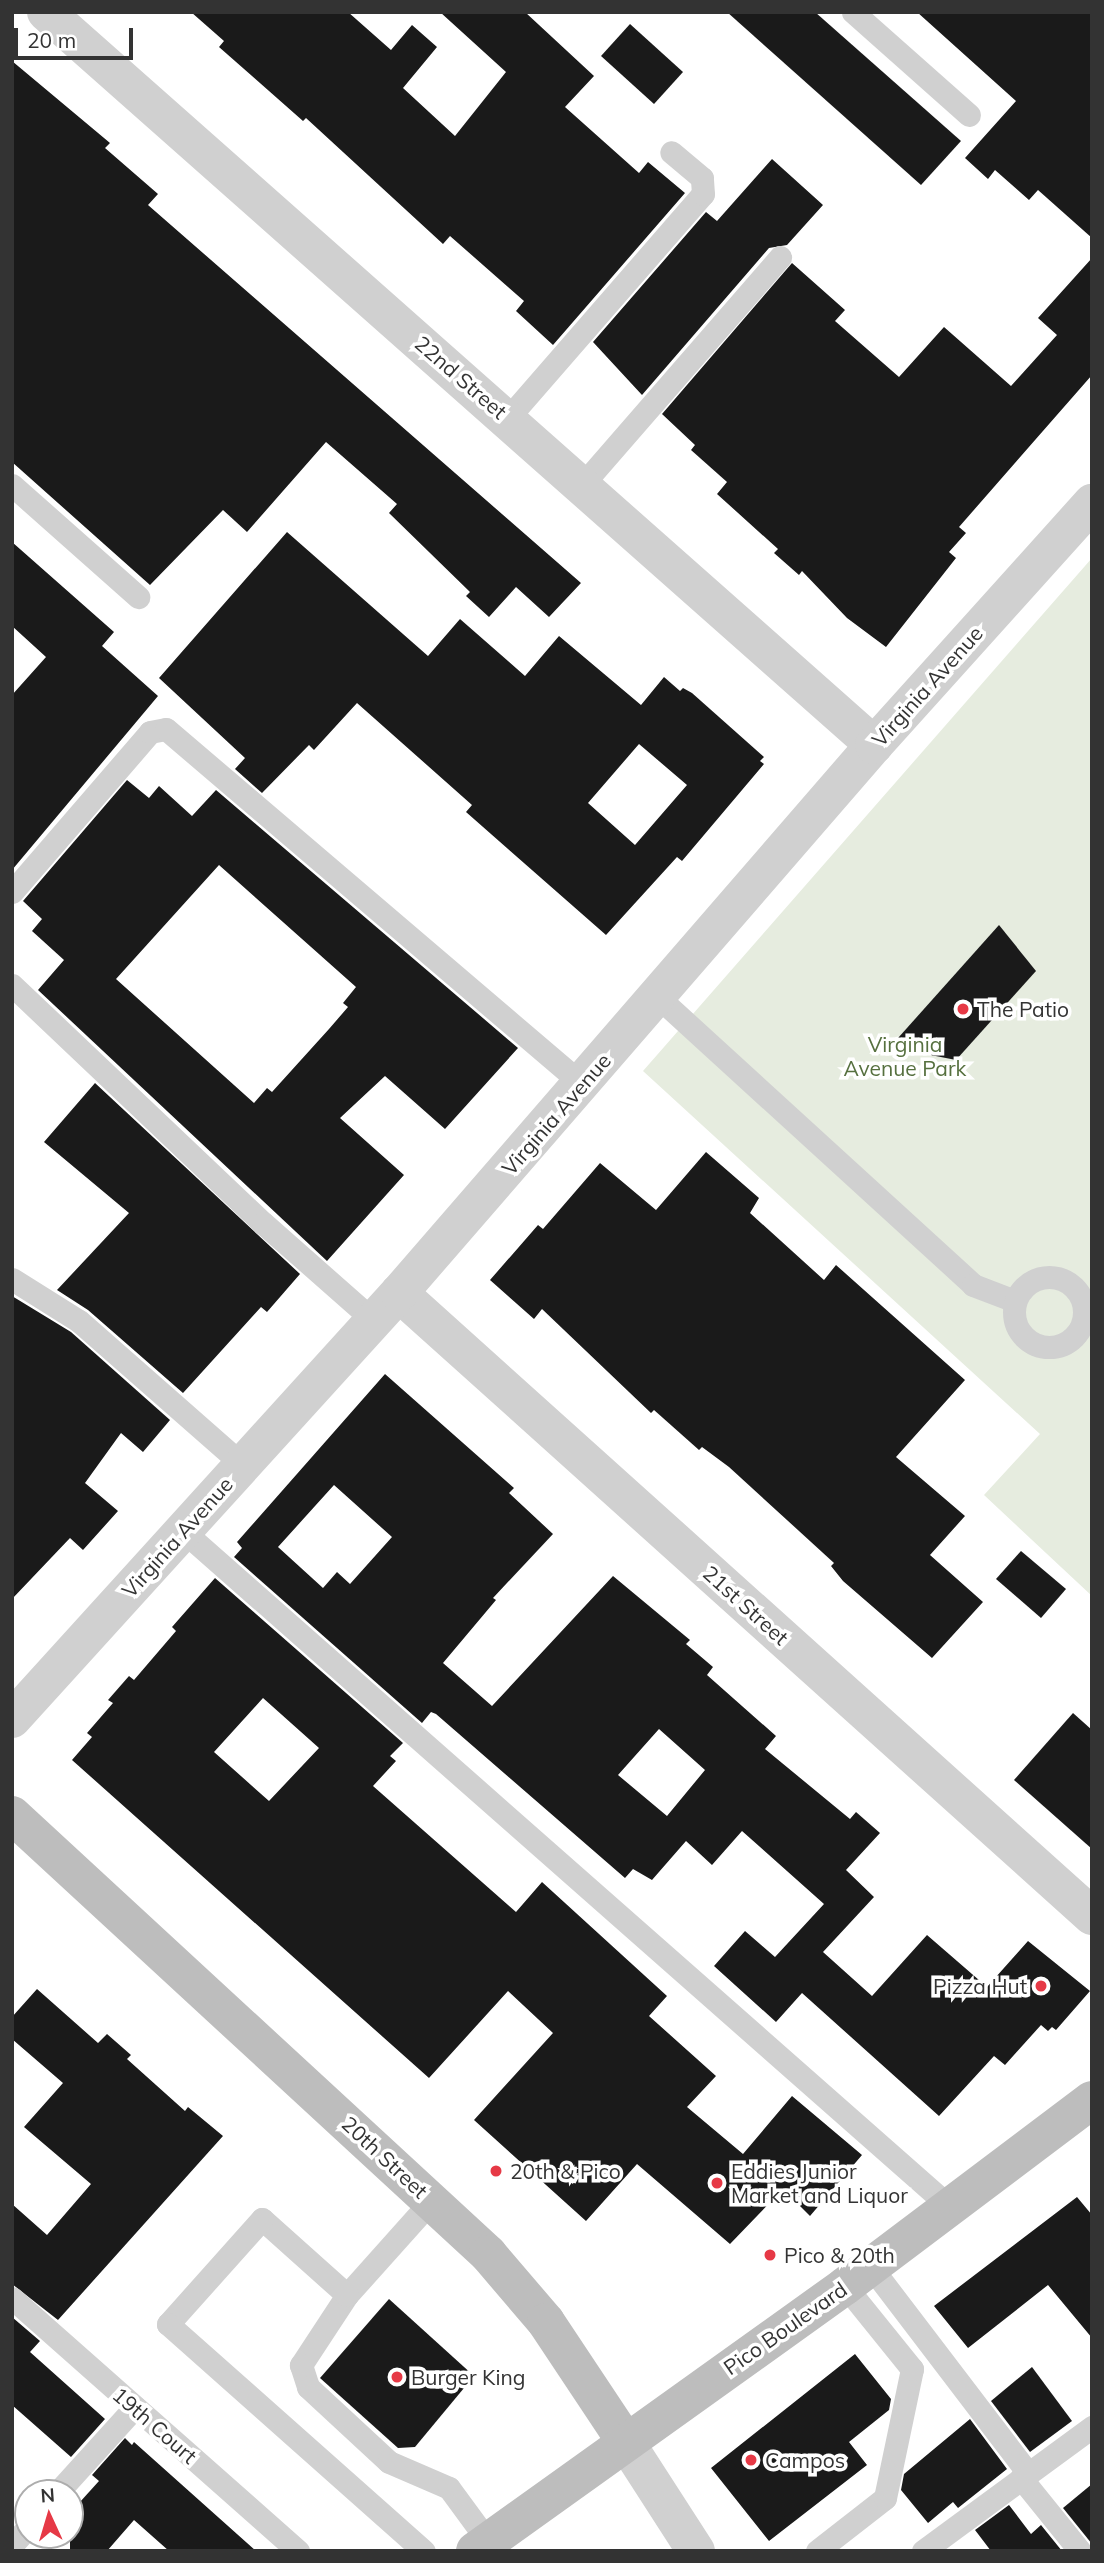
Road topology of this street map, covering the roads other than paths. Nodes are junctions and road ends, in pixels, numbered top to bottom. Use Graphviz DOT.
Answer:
graph roads {
  1 [pos="46,12"];
  2 [pos="853,12"];
  3 [pos="969,115"];
  4 [pos="671,152"];
  5 [pos="780,257"];
  6 [pos="508,418"];
  7 [pos="12,485"];
  8 [pos="582,485"];
  9 [pos="1092,503"];
  10 [pos="138,597"];
  11 [pos="874,745"];
  12 [pos="12,892"];
  13 [pos="12,985"];
  14 [pos="658,997"];
  15 [pos="582,1084"];
  16 [pos="12,1279"];
  17 [pos="399,1293"];
  18 [pos="1015,1301"];
  19 [pos="374,1321"];
  20 [pos="243,1465"];
  21 [pos="182,1530"];
  22 [pos="12,1720"];
  23 [pos="12,1815"];
  24 [pos="1092,1916"];
  25 [pos="1092,2100"];
  26 [pos="432,2200"];
  27 [pos="950,2207"];
  28 [pos="858,2276"];
  29 [pos="347,2295"];
  30 [pos="12,2298"];
  31 [pos="135,2407"];
  32 [pos="1092,2427"];
  33 [pos="625,2441"];
  34 [pos="1025,2476"];
  35 [pos="70,2479"];
  36 [pos="482,2546"];
  37 [pos="298,2551"];
  38 [pos="424,2551"];
  39 [pos="696,2551"];
  40 [pos="817,2551"];
  41 [pos="923,2551"];
  42 [pos="1080,2551"];
  1 -- 6 [label="street, 22nd Street"];
  2 -- 3 [label="lane"];
  4 -- 6 [label="lane"];
  5 -- 8 [label="lane"];
  6 -- 8 [label="street, 22nd Street"];
  7 -- 10 [label="lane"];
  8 -- 11 [label="street, 22nd Street"];
  9 -- 11 [label="street, Virginia Avenue"];
  11 -- 14 [label="street, Virginia Avenue"];
  12 -- 15 [label="lane"];
  13 -- 19 [label="lane"];
  14 -- 15 [label="street, Virginia Avenue"];
  14 -- 18 [label="lane"];
  15 -- 17 [label="street, Virginia Avenue"];
  16 -- 20 [label="lane"];
  17 -- 19 [label="street, Virginia Avenue"];
  17 -- 24 [label="street, 21st Street"];
  19 -- 20 [label="street, Virginia Avenue"];
  20 -- 21 [label="street, Virginia Avenue"];
  21 -- 22 [label="street, Virginia Avenue"];
  21 -- 27 [label="lane"];
  23 -- 26 [label="main road, 20th Street"];
  25 -- 27 [label="main road, Pico Boulevard"];
  26 -- 29 [label="lane"];
  26 -- 33 [label="main road, 20th Street"];
  27 -- 28 [label="main road, Pico Boulevard"];
  28 -- 33 [label="main road, Pico Boulevard"];
  28 -- 34 [label="lane"];
  28 -- 40 [label="lane"];
  29 -- 36 [label="lane"];
  29 -- 38 [label="lane"];
  30 -- 31 [label="lane, 19th Court"];
  31 -- 35 [label="lane"];
  31 -- 37 [label="lane, 19th Court"];
  32 -- 34 [label="lane"];
  33 -- 36 [label="main road, Pico Boulevard"];
  33 -- 39 [label="street, 20th Street"];
  34 -- 41 [label="lane"];
  34 -- 42 [label="lane"];
}
